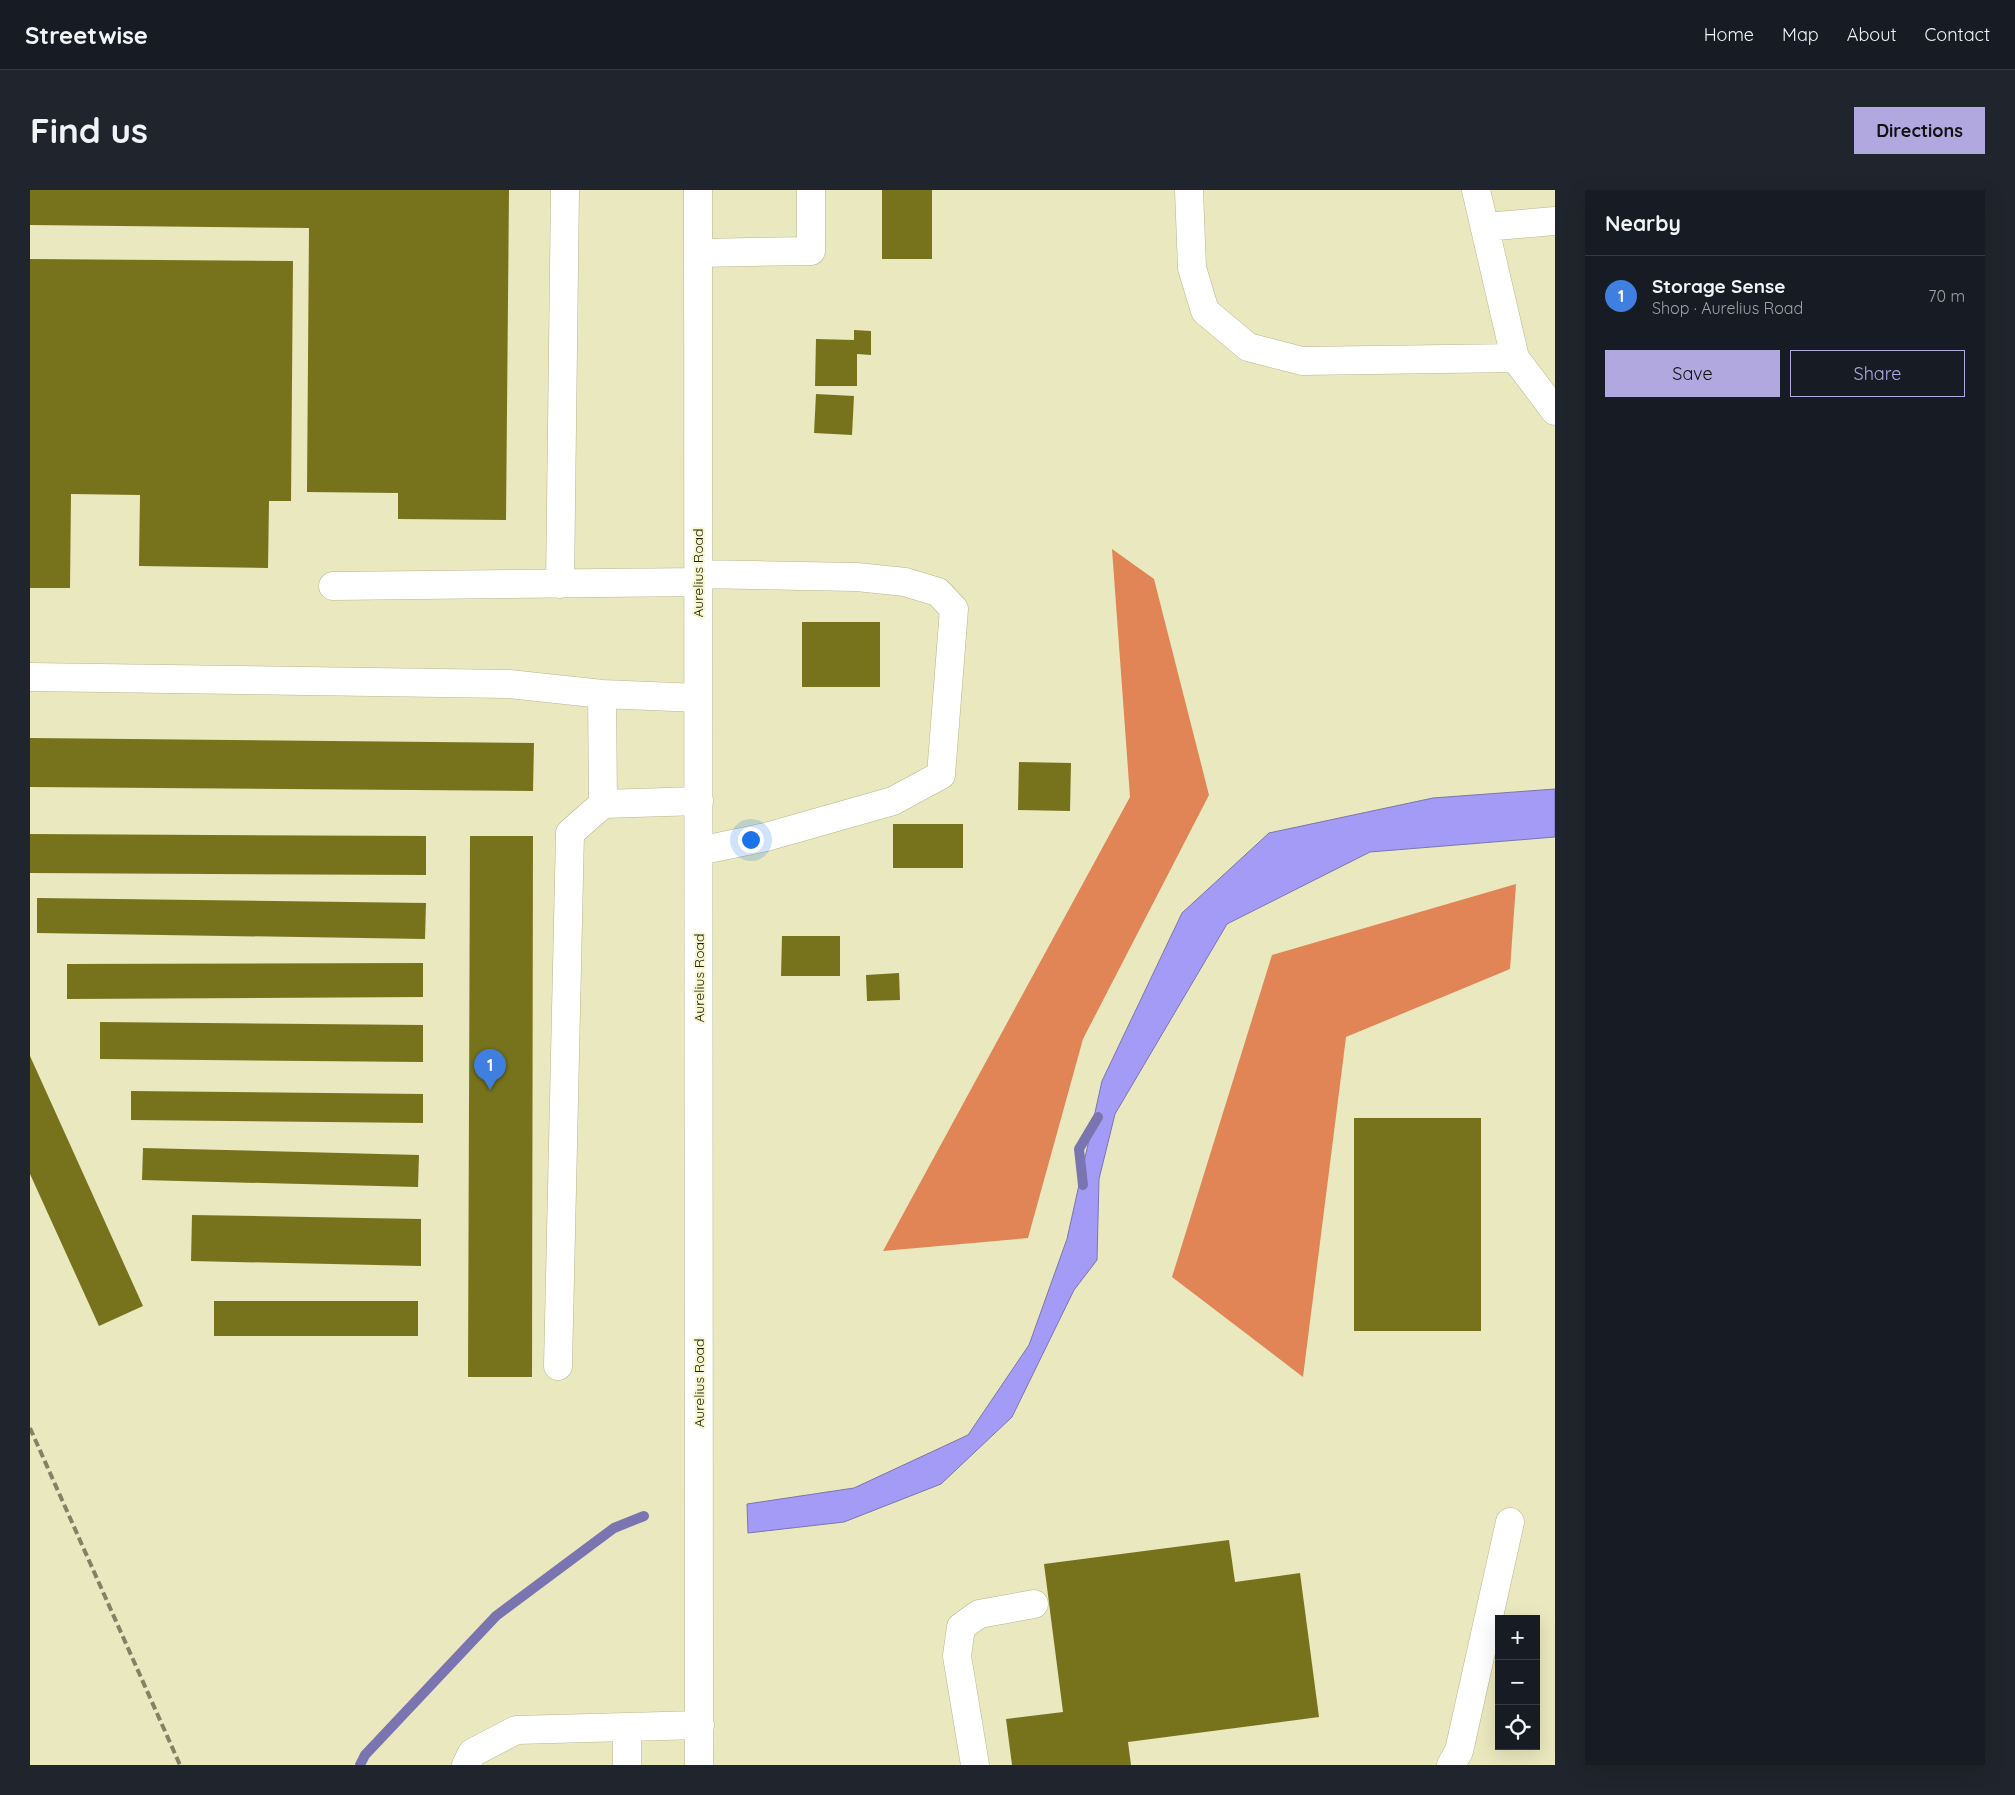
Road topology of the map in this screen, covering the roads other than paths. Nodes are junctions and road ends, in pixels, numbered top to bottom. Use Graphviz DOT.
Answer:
graph roads {
  1 [pos="565,190"];
  2 [pos="698,190"];
  3 [pos="811,190"];
  4 [pos="1188,190"];
  5 [pos="1476,190"];
  6 [pos="1555,221"];
  7 [pos="1485,227"];
  8 [pos="698,253"];
  9 [pos="1515,358"];
  10 [pos="1555,411"];
  11 [pos="698,578"];
  12 [pos="560,584"];
  13 [pos="333,586"];
  14 [pos="30,677"];
  15 [pos="602,694"];
  16 [pos="698,698"];
  17 [pos="699,801"];
  18 [pos="603,804"];
  19 [pos="699,852"];
  20 [pos="558,1366"];
  21 [pos="1510,1522"];
  22 [pos="1034,1604"];
  23 [pos="700,1725"];
  24 [pos="627,1727"];
  25 [pos="466,1765"];
  26 [pos="627,1765"];
  27 [pos="700,1765"];
  28 [pos="975,1765"];
  29 [pos="1451,1765"];
  1 -- 12 [label="street"];
  2 -- 8 [label="street, Aurelius Road"];
  3 -- 8 [label="street"];
  4 -- 9 [label="street"];
  5 -- 7 [label="street"];
  6 -- 7 [label="street"];
  7 -- 9 [label="street"];
  8 -- 11 [label="street, Aurelius Road"];
  9 -- 10 [label="street"];
  11 -- 12 [label="street"];
  11 -- 16 [label="street, Aurelius Road"];
  11 -- 19 [label="street"];
  12 -- 13 [label="street"];
  14 -- 15 [label="street"];
  15 -- 16 [label="street"];
  15 -- 18 [label="street"];
  16 -- 17 [label="street, Aurelius Road"];
  17 -- 18 [label="street"];
  17 -- 19 [label="street, Aurelius Road"];
  18 -- 20 [label="street"];
  19 -- 23 [label="street, Aurelius Road"];
  21 -- 29 [label="street"];
  22 -- 28 [label="street"];
  23 -- 24 [label="street"];
  23 -- 27 [label="street, Aurelius Road"];
  24 -- 25 [label="street"];
  24 -- 26 [label="street"];
}
